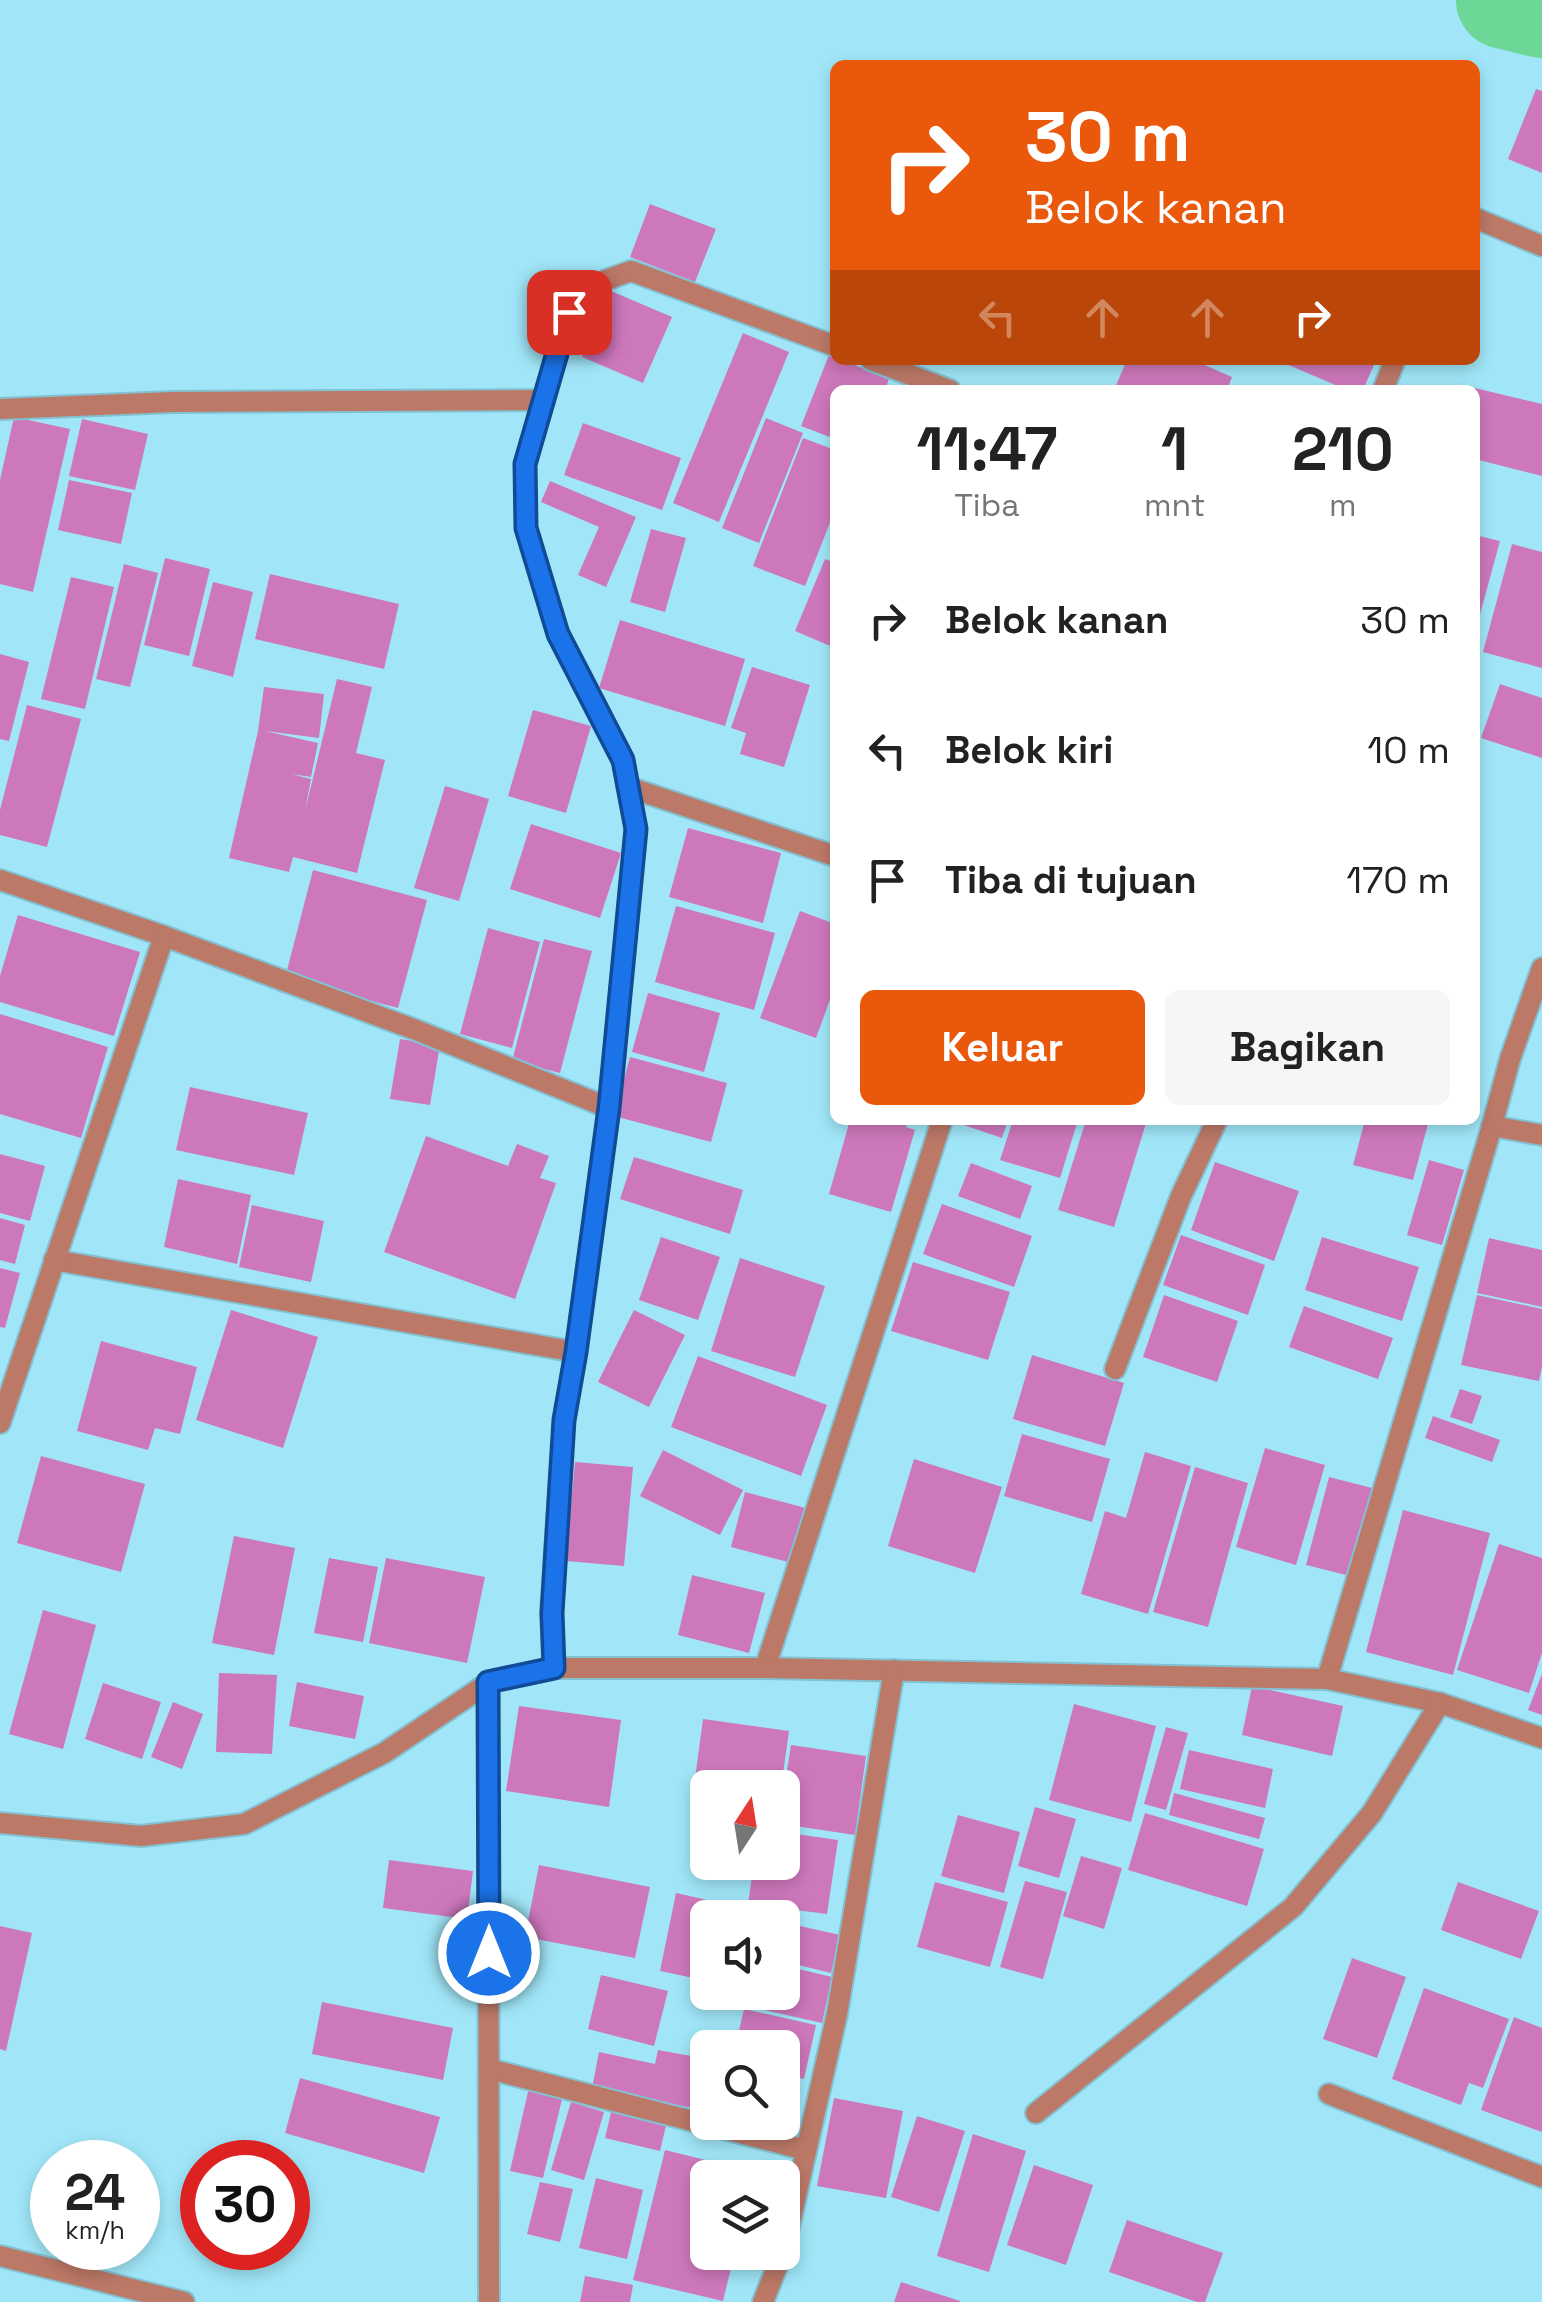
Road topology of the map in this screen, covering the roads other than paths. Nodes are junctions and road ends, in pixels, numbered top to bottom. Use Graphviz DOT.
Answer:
graph roads {
  1 [pos="1480,220"];
  2 [pos="1542,246"];
  3 [pos="830,344"];
  4 [pos="885,365"];
  5 [pos="937,385"];
  6 [pos="544,400"];
  7 [pos="0,409"];
  8 [pos="628,787"];
  9 [pos="830,854"];
  10 [pos="0,880"];
  11 [pos="164,936"];
  12 [pos="1542,968"];
  13 [pos="609,1108"];
  14 [pos="940,1125"];
  15 [pos="1215,1125"];
  16 [pos="1492,1126"];
  17 [pos="1542,1135"];
  18 [pos="54,1260"];
  19 [pos="576,1352"];
  20 [pos="1115,1369"];
  21 [pos="0,1423"];
  22 [pos="554,1668"];
  23 [pos="765,1668"];
  24 [pos="894,1670"];
  25 [pos="1327,1679"];
  26 [pos="488,1682"];
  27 [pos="1440,1702"];
  28 [pos="1542,1738"];
  29 [pos="0,1823"];
  30 [pos="489,2070"];
  31 [pos="1329,2094"];
  32 [pos="1036,2113"];
  33 [pos="806,2150"];
  34 [pos="1542,2177"];
  35 [pos="0,2256"];
  36 [pos="184,2302"];
  37 [pos="490,2302"];
  38 [pos="763,2302"];
  1 -- 2 [label="street"];
  3 -- 6 [label="street"];
  4 -- 5 [label="street"];
  6 -- 7 [label="street"];
  6 -- 8 [label="street"];
  8 -- 9 [label="street"];
  8 -- 13 [label="street"];
  10 -- 11 [label="street"];
  11 -- 13 [label="street"];
  11 -- 18 [label="street"];
  12 -- 16 [label="street"];
  13 -- 19 [label="street"];
  14 -- 23 [label="street"];
  15 -- 20 [label="street"];
  16 -- 17 [label="street"];
  16 -- 25 [label="street"];
  18 -- 19 [label="street"];
  18 -- 21 [label="street"];
  19 -- 22 [label="street"];
  22 -- 23 [label="street"];
  22 -- 26 [label="street"];
  23 -- 24 [label="street"];
  24 -- 25 [label="street"];
  24 -- 33 [label="street"];
  25 -- 27 [label="street"];
  26 -- 29 [label="street"];
  26 -- 30 [label="street"];
  27 -- 28 [label="street"];
  27 -- 32 [label="street"];
  30 -- 33 [label="street"];
  30 -- 37 [label="street"];
  31 -- 34 [label="street"];
  33 -- 38 [label="street"];
  35 -- 36 [label="street"];
}
